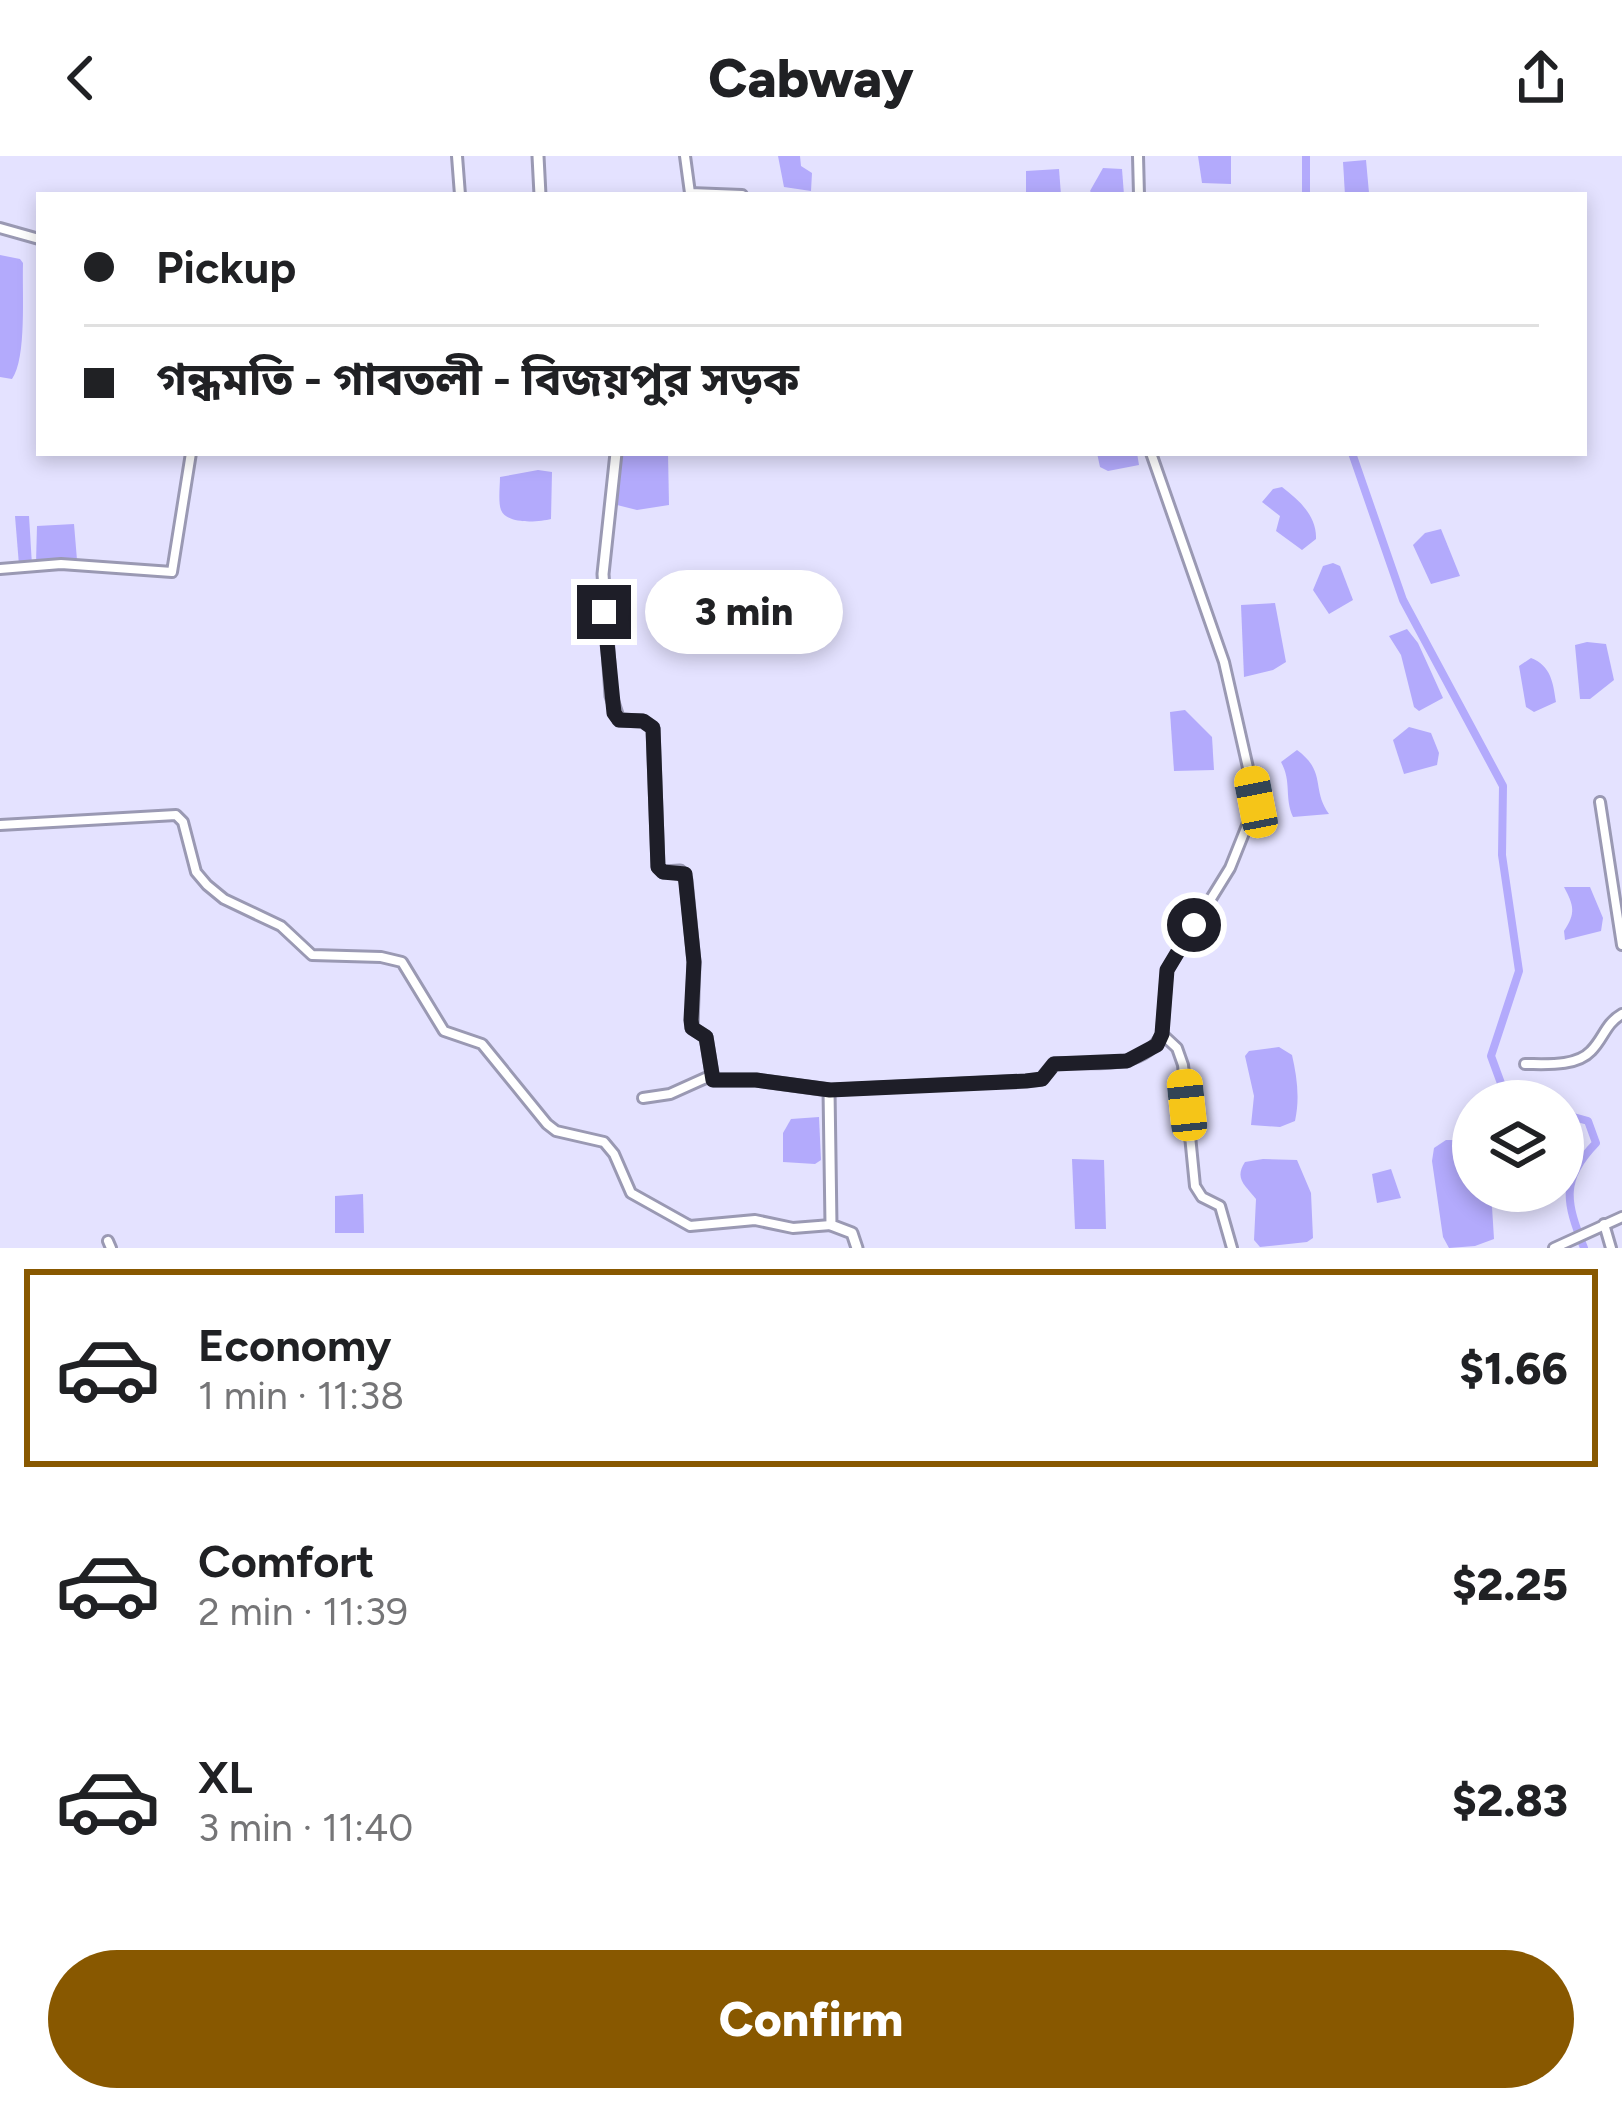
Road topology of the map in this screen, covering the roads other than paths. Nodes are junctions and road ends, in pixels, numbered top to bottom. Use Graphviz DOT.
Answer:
graph roads {
  1 [pos="457,156"];
  2 [pos="538,156"];
  3 [pos="685,156"];
  4 [pos="1138,156"];
  5 [pos="460,192"];
  6 [pos="539,192"];
  7 [pos="689,192"];
  8 [pos="1139,192"];
  9 [pos="0,228"];
  10 [pos="36,238"];
  11 [pos="190,456"];
  12 [pos="616,456"];
  13 [pos="1152,456"];
  14 [pos="0,569"];
  15 [pos="1600,802"];
  16 [pos="0,825"];
  17 [pos="1622,945"];
  18 [pos="1622,1014"];
  19 [pos="1162,1034"];
  20 [pos="1525,1064"];
  21 [pos="710,1076"];
  22 [pos="830,1090"];
  23 [pos="643,1098"];
  24 [pos="1622,1217"];
  25 [pos="1600,1225"];
  26 [pos="831,1226"];
  27 [pos="857,1248"];
  28 [pos="1232,1248"];
  29 [pos="1554,1248"];
  30 [pos="1611,1248"];
  1 -- 5 [label="street"];
  2 -- 6 [label="main road"];
  3 -- 7 [label="street"];
  4 -- 8 [label="street"];
  9 -- 10 [label="street"];
  11 -- 14 [label="street"];
  12 -- 21 [label="main road"];
  13 -- 19 [label="street"];
  15 -- 17 [label="street"];
  16 -- 26 [label="street"];
  18 -- 20 [label="street"];
  19 -- 22 [label="street"];
  19 -- 28 [label="street"];
  21 -- 22 [label="main road"];
  21 -- 23 [label="street"];
  22 -- 26 [label="main road"];
  24 -- 25 [label="street"];
  25 -- 29 [label="street"];
  25 -- 30 [label="street"];
  26 -- 27 [label="main road"];
}
